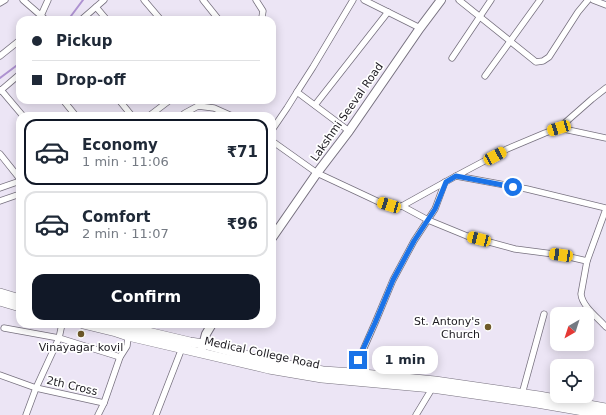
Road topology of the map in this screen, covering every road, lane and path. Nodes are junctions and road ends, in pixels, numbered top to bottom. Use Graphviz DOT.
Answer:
graph roads {
  1 [pos="5,0"];
  2 [pos="23,0"];
  3 [pos="48,0"];
  4 [pos="104,0"];
  5 [pos="144,0"];
  6 [pos="203,0"];
  7 [pos="256,0"];
  8 [pos="353,0"];
  9 [pos="364,0"];
  10 [pos="441,0"];
  11 [pos="459,0"];
  12 [pos="491,0"];
  13 [pos="540,0"];
  14 [pos="588,0"];
  15 [pos="593,0"];
  16 [pos="0,3"];
  17 [pos="606,5"];
  18 [pos="96,7"];
  19 [pos="388,12"];
  20 [pos="39,16"];
  21 [pos="43,16"];
  22 [pos="86,16"];
  23 [pos="104,16"];
  24 [pos="158,16"];
  25 [pos="216,16"];
  26 [pos="262,16"];
  27 [pos="480,17"];
  28 [pos="420,28"];
  29 [pos="511,42"];
  30 [pos="16,43"];
  31 [pos="0,56"];
  32 [pos="452,58"];
  33 [pos="485,76"];
  34 [pos="16,77"];
  35 [pos="606,88"];
  36 [pos="0,91"];
  37 [pos="297,92"];
  38 [pos="66,104"];
  39 [pos="122,104"];
  40 [pos="165,104"];
  41 [pos="314,105"];
  42 [pos="19,112"];
  43 [pos="73,112"];
  44 [pos="129,112"];
  45 [pos="154,112"];
  46 [pos="187,112"];
  47 [pos="223,112"];
  48 [pos="276,124"];
  49 [pos="559,128"];
  50 [pos="349,131"];
  51 [pos="606,138"];
  52 [pos="276,144"];
  53 [pos="0,154"];
  54 [pos="317,173"];
  55 [pos="16,175"];
  56 [pos="456,176"];
  57 [pos="16,182"];
  58 [pos="446,182"];
  59 [pos="0,188"];
  60 [pos="16,195"];
  61 [pos="0,201"];
  62 [pos="402,206"];
  63 [pos="606,208"];
  64 [pos="428,220"];
  65 [pos="276,232"];
  66 [pos="586,262"];
  67 [pos="0,293"];
  68 [pos="16,298"];
  69 [pos="0,301"];
  70 [pos="16,305"];
  71 [pos="544,314"];
  72 [pos="606,327"];
  73 [pos="4,328"];
  74 [pos="61,328"];
  75 [pos="100,328"];
  76 [pos="131,328"];
  77 [pos="210,328"];
  78 [pos="128,336"];
  79 [pos="59,338"];
  80 [pos="203,344"];
  81 [pos="182,348"];
  82 [pos="200,353"];
  83 [pos="120,358"];
  84 [pos="270,366"];
  85 [pos="353,373"];
  86 [pos="0,375"];
  87 [pos="434,385"];
  88 [pos="36,388"];
  89 [pos="522,394"];
  90 [pos="104,403"];
  91 [pos="606,408"];
  92 [pos="26,415"];
  93 [pos="98,415"];
  94 [pos="156,415"];
  95 [pos="416,415"];
  96 [pos="601,415"];
  1 -- 16 [label="street"];
  2 -- 20 [label="street"];
  3 -- 21 [label="street"];
  4 -- 18 [label="street"];
  5 -- 24 [label="street"];
  6 -- 25 [label="street"];
  7 -- 26 [label="street"];
  8 -- 37 [label="street"];
  9 -- 19 [label="street"];
  10 -- 28 [label="street, Lakshmi Seeval Road"];
  11 -- 27 [label="street"];
  12 -- 27 [label="street"];
  13 -- 29 [label="street"];
  14 -- 29 [label="street"];
  15 -- 17 [label="street"];
  18 -- 22 [label="street"];
  18 -- 23 [label="street"];
  19 -- 28 [label="street"];
  19 -- 41 [label="street"];
  27 -- 29 [label="street"];
  27 -- 32 [label="street"];
  28 -- 50 [label="street, Lakshmi Seeval Road"];
  29 -- 33 [label="street"];
  30 -- 31 [label="street"];
  34 -- 36 [label="street"];
  35 -- 49 [label="street"];
  36 -- 42 [label="street"];
  37 -- 41 [label="street"];
  37 -- 48 [label="street"];
  38 -- 43 [label="street"];
  39 -- 44 [label="street"];
  40 -- 45 [label="street"];
  41 -- 50 [label="street"];
  46 -- 47 [label="street"];
  49 -- 51 [label="street"];
  49 -- 56 [label="street"];
  50 -- 54 [label="street, Lakshmi Seeval Road"];
  52 -- 54 [label="street"];
  53 -- 55 [label="street"];
  54 -- 62 [label="street"];
  54 -- 65 [label="street, Lakshmi Seeval Road"];
  56 -- 58 [label="street"];
  56 -- 63 [label="street"];
  57 -- 59 [label="street"];
  58 -- 62 [label="street"];
  58 -- 64 [label="street"];
  60 -- 61 [label="street"];
  62 -- 64 [label="street"];
  63 -- 66 [label="street"];
  64 -- 66 [label="street"];
  64 -- 85 [label="street"];
  66 -- 72 [label="street"];
  67 -- 68 [label="main road"];
  69 -- 70 [label="main road"];
  71 -- 89 [label="street"];
  73 -- 79 [label="street"];
  74 -- 79 [label="street"];
  75 -- 78 [label="main road, Medical College Road"];
  76 -- 80 [label="main road, Medical College Road"];
  77 -- 80 [label="street"];
  78 -- 81 [label="main road, Medical College Road"];
  78 -- 83 [label="street"];
  79 -- 83 [label="street"];
  79 -- 88 [label="street"];
  80 -- 82 [label="street"];
  80 -- 84 [label="main road, Medical College Road"];
  81 -- 82 [label="main road, Medical College Road"];
  81 -- 94 [label="street"];
  82 -- 84 [label="main road, Medical College Road"];
  83 -- 90 [label="street"];
  84 -- 85 [label="main road, Medical College Road"];
  84 -- 87 [label="main road, Medical College Road"];
  85 -- 87 [label="main road, Medical College Road"];
  86 -- 88 [label="street, 2th Cross"];
  87 -- 89 [label="main road, Medical College Road"];
  87 -- 95 [label="street"];
  87 -- 96 [label="main road, Medical College Road"];
  88 -- 90 [label="street, 2th Cross"];
  88 -- 92 [label="street"];
  89 -- 91 [label="main road, Medical College Road"];
  90 -- 93 [label="street"];
}
